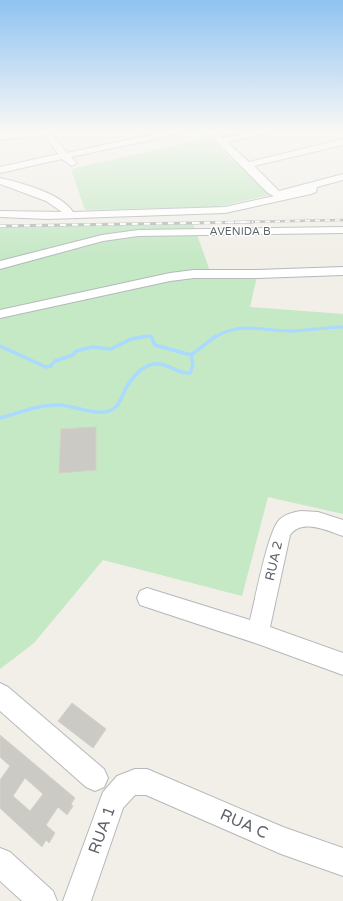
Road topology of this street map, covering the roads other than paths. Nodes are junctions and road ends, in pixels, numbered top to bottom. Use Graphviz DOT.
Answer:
graph roads {
  1 [pos="256,174"];
  2 [pos="343,177"];
  3 [pos="0,181"];
  4 [pos="312,185"];
  5 [pos="39,195"];
  6 [pos="0,214"];
  7 [pos="18,214"];
  8 [pos="70,215"];
  9 [pos="343,230"];
  10 [pos="0,265"];
  11 [pos="343,271"];
  12 [pos="0,314"];
  13 [pos="343,528"];
  14 [pos="147,598"];
  15 [pos="258,633"];
  16 [pos="343,664"];
  17 [pos="0,695"];
  18 [pos="96,778"];
  19 [pos="147,782"];
  20 [pos="0,862"];
  21 [pos="343,862"];
  22 [pos="43,901"];
  23 [pos="77,901"];
  1 -- 4 [label="street"];
  2 -- 4 [label="street"];
  3 -- 5 [label="street"];
  4 -- 8 [label="street"];
  5 -- 7 [label="street"];
  5 -- 8 [label="street"];
  6 -- 7 [label="street"];
  7 -- 8 [label="street"];
  9 -- 10 [label="street, AVENIDA B"];
  11 -- 12 [label="street"];
  13 -- 15 [label="street, RUA 2"];
  14 -- 15 [label="street"];
  15 -- 16 [label="street"];
  17 -- 18 [label="street"];
  19 -- 21 [label="street, RUA C"];
  19 -- 23 [label="street, RUA 1"];
  20 -- 22 [label="street"];
}
